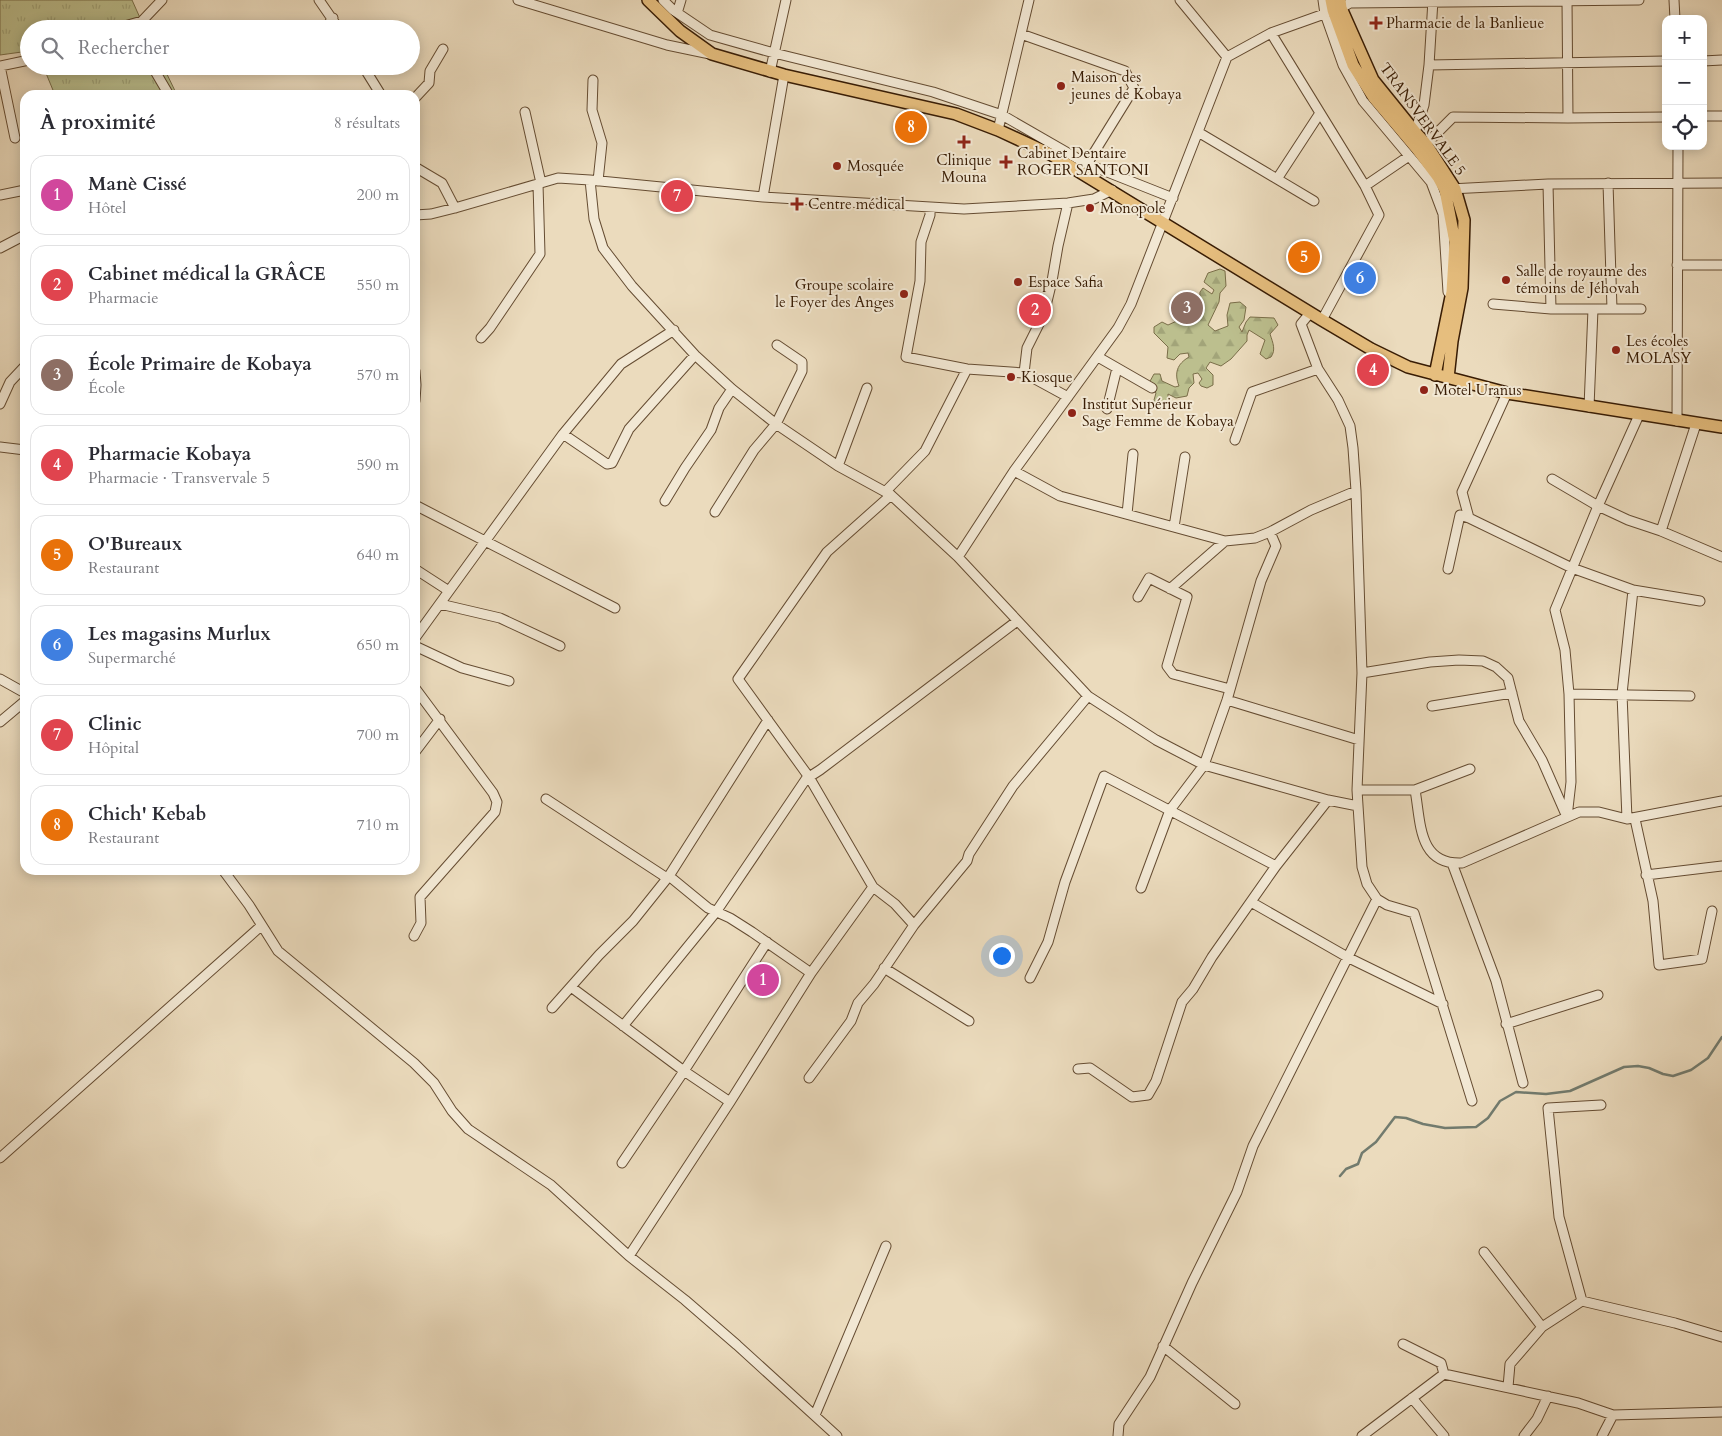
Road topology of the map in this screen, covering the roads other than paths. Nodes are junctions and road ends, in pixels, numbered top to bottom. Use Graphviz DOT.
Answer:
graph roads {
  1 [pos="162,0"];
  2 [pos="319,0"];
  3 [pos="518,0"];
  4 [pos="648,0"];
  5 [pos="681,0"];
  6 [pos="786,0"];
  7 [pos="1029,0"];
  8 [pos="1180,0"];
  9 [pos="1323,0"];
  10 [pos="1567,0"];
  11 [pos="1639,0"];
  12 [pos="1674,0"];
  13 [pos="1433,1"];
  14 [pos="661,4"];
  15 [pos="1334,6"];
  16 [pos="673,10"];
  17 [pos="1675,15"];
  18 [pos="333,18"];
  19 [pos="143,20"];
  20 [pos="1271,33"];
  21 [pos="1021,34"];
  22 [pos="443,49"];
  23 [pos="774,53"];
  24 [pos="712,54"];
  25 [pos="1227,57"];
  26 [pos="1722,60"];
  27 [pos="1662,61"];
  28 [pos="1707,61"];
  29 [pos="20,62"];
  30 [pos="1567,62"];
  31 [pos="1429,65"];
  32 [pos="770,72"];
  33 [pos="157,75"];
  34 [pos="369,75"];
  35 [pos="784,75"];
  36 [pos="593,80"];
  37 [pos="166,90"];
  38 [pos="378,90"];
  39 [pos="420,93"];
  40 [pos="525,112"];
  41 [pos="1320,113"];
  42 [pos="1002,115"];
  43 [pos="1707,116"];
  44 [pos="1722,116"];
  45 [pos="1662,117"];
  46 [pos="1568,118"];
  47 [pos="998,130"];
  48 [pos="1198,132"];
  49 [pos="1415,132"];
  50 [pos="14,138"];
  51 [pos="1426,144"];
  52 [pos="1678,150"];
  53 [pos="1409,156"];
  54 [pos="1087,164"];
  55 [pos="420,171"];
  56 [pos="1277,179"];
  57 [pos="594,180"];
  58 [pos="1722,182"];
  59 [pos="1608,183"];
  60 [pos="1677,183"];
  61 [pos="540,184"];
  62 [pos="1548,184"];
  63 [pos="1365,186"];
  64 [pos="1450,189"];
  65 [pos="1112,190"];
  66 [pos="20,191"];
  67 [pos="0,195"];
  68 [pos="763,197"];
  69 [pos="1173,198"];
  70 [pos="1314,201"];
  71 [pos="1068,203"];
  72 [pos="930,207"];
  73 [pos="455,208"];
  74 [pos="420,215"];
  75 [pos="1164,223"];
  76 [pos="20,238"];
  77 [pos="0,248"];
  78 [pos="1677,265"];
  79 [pos="1722,265"];
  80 [pos="1493,304"];
  81 [pos="1551,309"];
  82 [pos="1593,309"];
  83 [pos="1641,309"];
  84 [pos="1612,310"];
  85 [pos="1310,313"];
  86 [pos="1322,320"];
  87 [pos="674,330"];
  88 [pos="481,338"];
  89 [pos="1444,339"];
  90 [pos="777,345"];
  91 [pos="695,355"];
  92 [pos="1098,357"];
  93 [pos="1117,368"];
  94 [pos="967,369"];
  95 [pos="1318,369"];
  96 [pos="20,371"];
  97 [pos="1024,373"];
  98 [pos="1436,375"];
  99 [pos="1448,378"];
  100 [pos="867,388"];
  101 [pos="1152,388"];
  102 [pos="732,389"];
  103 [pos="1507,393"];
  104 [pos="1068,397"];
  105 [pos="0,404"];
  106 [pos="1590,407"];
  107 [pos="1107,409"];
  108 [pos="1639,415"];
  109 [pos="1677,421"];
  110 [pos="776,424"];
  111 [pos="1696,424"];
  112 [pos="1722,428"];
  113 [pos="563,434"];
  114 [pos="1235,440"];
  115 [pos="0,447"];
  116 [pos="20,449"];
  117 [pos="1133,454"];
  118 [pos="1185,457"];
  119 [pos="838,466"];
  120 [pos="1014,471"];
  121 [pos="1552,480"];
  122 [pos="1356,491"];
  123 [pos="888,493"];
  124 [pos="665,501"];
  125 [pos="1598,506"];
  126 [pos="420,508"];
  127 [pos="715,512"];
  128 [pos="1127,514"];
  129 [pos="1469,518"];
  130 [pos="1174,527"];
  131 [pos="1661,531"];
  132 [pos="1270,532"];
  133 [pos="1225,540"];
  134 [pos="486,542"];
  135 [pos="958,557"];
  136 [pos="1722,557"];
  137 [pos="1572,568"];
  138 [pos="1448,569"];
  139 [pos="420,572"];
  140 [pos="1170,589"];
  141 [pos="1633,590"];
  142 [pos="449,591"];
  143 [pos="1138,597"];
  144 [pos="1700,601"];
  145 [pos="440,604"];
  146 [pos="615,608"];
  147 [pos="1017,621"];
  148 [pos="420,631"];
  149 [pos="560,646"];
  150 [pos="420,648"];
  151 [pos="1362,673"];
  152 [pos="0,679"];
  153 [pos="509,681"];
  154 [pos="1230,690"];
  155 [pos="20,691"];
  156 [pos="1512,693"];
  157 [pos="420,694"];
  158 [pos="1569,694"];
  159 [pos="1622,694"];
  160 [pos="1088,696"];
  161 [pos="1690,696"];
  162 [pos="1227,700"];
  163 [pos="20,705"];
  164 [pos="1432,706"];
  165 [pos="440,719"];
  166 [pos="768,720"];
  167 [pos="0,722"];
  168 [pos="1359,740"];
  169 [pos="420,745"];
  170 [pos="1204,765"];
  171 [pos="1470,769"];
  172 [pos="809,777"];
  173 [pos="1357,790"];
  174 [pos="1415,790"];
  175 [pos="546,799"];
  176 [pos="1328,800"];
  177 [pos="1722,801"];
  178 [pos="1358,806"];
  179 [pos="1170,810"];
  180 [pos="1567,817"];
  181 [pos="1631,819"];
  182 [pos="1452,863"];
  183 [pos="1276,866"];
  184 [pos="1722,866"];
  185 [pos="227,875"];
  186 [pos="1646,875"];
  187 [pos="668,877"];
  188 [pos="873,887"];
  189 [pos="1141,888"];
  190 [pos="1377,899"];
  191 [pos="1251,902"];
  192 [pos="1712,911"];
  193 [pos="716,912"];
  194 [pos="914,925"];
  195 [pos="261,926"];
  196 [pos="414,936"];
  197 [pos="767,942"];
  198 [pos="1349,958"];
  199 [pos="884,968"];
  200 [pos="810,974"];
  201 [pos="1030,978"];
  202 [pos="571,987"];
  203 [pos="1598,995"];
  204 [pos="1442,1004"];
  205 [pos="552,1008"];
  206 [pos="969,1021"];
  207 [pos="1506,1024"];
  208 [pos="623,1026"];
  209 [pos="1078,1069"];
  210 [pos="684,1071"];
  211 [pos="809,1078"];
  212 [pos="1523,1083"];
  213 [pos="1472,1101"];
  214 [pos="730,1102"];
  215 [pos="1601,1105"];
  216 [pos="0,1158"];
  217 [pos="622,1163"];
  218 [pos="886,1246"];
  219 [pos="1484,1252"];
  220 [pos="629,1256"];
  221 [pos="1582,1301"];
  222 [pos="1542,1327"];
  223 [pos="1722,1337"];
  224 [pos="1403,1344"];
  225 [pos="1164,1346"];
  226 [pos="1444,1374"];
  227 [pos="1508,1387"];
  228 [pos="1548,1396"];
  229 [pos="1412,1398"];
  230 [pos="1235,1404"];
  231 [pos="1722,1412"];
  232 [pos="815,1415"];
  233 [pos="1613,1415"];
  234 [pos="837,1436"];
  235 [pos="1118,1436"];
  236 [pos="1362,1436"];
  237 [pos="1444,1436"];
  238 [pos="1524,1436"];
  239 [pos="1602,1436"];
  1 -- 19 [label="street"];
  2 -- 18 [label="street"];
  3 -- 24 [label="street"];
  4 -- 14 [label="main road"];
  5 -- 16 [label="street"];
  6 -- 23 [label="street"];
  7 -- 21 [label="street"];
  8 -- 25 [label="street"];
  9 -- 15 [label="street, TRANSVERVALE 5"];
  10 -- 11 [label="street"];
  10 -- 13 [label="street"];
  10 -- 30 [label="street"];
  12 -- 17 [label="street"];
  13 -- 15 [label="street"];
  13 -- 31 [label="street"];
  14 -- 16 [label="street"];
  14 -- 24 [label="main road"];
  15 -- 20 [label="street"];
  15 -- 49 [label="main road, TRANSVERVALE 5"];
  15 -- 53 [label="street, TRANSVERVALE 5"];
  15 -- 64 [label="main road, TRANSVERVALE 5"];
  16 -- 23 [label="street"];
  20 -- 25 [label="street"];
  20 -- 41 [label="street"];
  21 -- 42 [label="street"];
  21 -- 54 [label="street"];
  22 -- 39 [label="street"];
  23 -- 32 [label="street"];
  23 -- 42 [label="street"];
  24 -- 32 [label="main road"];
  25 -- 48 [label="street"];
  26 -- 28 [label="street"];
  27 -- 30 [label="street"];
  29 -- 50 [label="street"];
  30 -- 31 [label="street"];
  30 -- 46 [label="street"];
  31 -- 49 [label="street"];
  32 -- 35 [label="main road"];
  33 -- 37 [label="street"];
  34 -- 38 [label="street"];
  35 -- 47 [label="main road"];
  35 -- 68 [label="street"];
  36 -- 57 [label="street"];
  40 -- 61 [label="street"];
  41 -- 56 [label="street"];
  41 -- 63 [label="street"];
  42 -- 47 [label="street"];
  42 -- 54 [label="street"];
  43 -- 44 [label="street"];
  45 -- 46 [label="street"];
  46 -- 51 [label="street"];
  47 -- 65 [label="main road"];
  48 -- 56 [label="street"];
  48 -- 69 [label="street"];
  49 -- 51 [label="main road, TRANSVERVALE 5"];
  51 -- 64 [label="main road, TRANSVERVALE 5"];
  52 -- 60 [label="street"];
  53 -- 63 [label="street"];
  53 -- 89 [label="street, TRANSVERVALE 5"];
  54 -- 69 [label="street"];
  55 -- 73 [label="street"];
  56 -- 70 [label="street"];
  57 -- 61 [label="street"];
  57 -- 68 [label="street"];
  57 -- 87 [label="street"];
  58 -- 60 [label="street"];
  59 -- 60 [label="street"];
  59 -- 62 [label="street"];
  59 -- 84 [label="street"];
  60 -- 78 [label="street"];
  61 -- 73 [label="street"];
  61 -- 88 [label="street"];
  62 -- 64 [label="street"];
  62 -- 81 [label="street"];
  63 -- 86 [label="street"];
  64 -- 89 [label="main road, TRANSVERVALE 5"];
  64 -- 99 [label="main road, TRANSVERVALE 5"];
  65 -- 71 [label="street"];
  65 -- 75 [label="main road"];
  66 -- 67 [label="street"];
  68 -- 72 [label="street"];
  69 -- 75 [label="street"];
  71 -- 72 [label="street"];
  71 -- 97 [label="street"];
  72 -- 94 [label="street"];
  73 -- 74 [label="street"];
  75 -- 85 [label="main road"];
  75 -- 92 [label="street"];
  76 -- 77 [label="street"];
  78 -- 79 [label="street"];
  78 -- 109 [label="street"];
  80 -- 81 [label="street"];
  81 -- 82 [label="street"];
  82 -- 84 [label="street"];
  82 -- 106 [label="street"];
  83 -- 84 [label="street"];
  85 -- 86 [label="main road"];
  85 -- 95 [label="street"];
  86 -- 98 [label="main road"];
  87 -- 91 [label="street"];
  87 -- 113 [label="street"];
  89 -- 98 [label="main road, TRANSVERVALE 5"];
  90 -- 110 [label="street"];
  91 -- 102 [label="street"];
  91 -- 113 [label="street"];
  92 -- 93 [label="street"];
  92 -- 104 [label="street"];
  93 -- 101 [label="street"];
  93 -- 107 [label="street"];
  94 -- 97 [label="street"];
  94 -- 123 [label="street"];
  95 -- 114 [label="street"];
  95 -- 122 [label="street"];
  96 -- 105 [label="street"];
  97 -- 104 [label="street"];
  98 -- 99 [label="main road"];
  99 -- 103 [label="main road"];
  100 -- 119 [label="street"];
  102 -- 110 [label="street"];
  102 -- 124 [label="street"];
  103 -- 106 [label="main road"];
  103 -- 129 [label="street"];
  104 -- 120 [label="street"];
  106 -- 108 [label="main road"];
  108 -- 109 [label="main road"];
  108 -- 125 [label="street"];
  109 -- 111 [label="main road"];
  110 -- 119 [label="street"];
  110 -- 127 [label="street"];
  111 -- 112 [label="main road"];
  111 -- 131 [label="street"];
  113 -- 134 [label="street"];
  115 -- 116 [label="street"];
  117 -- 128 [label="street"];
  118 -- 130 [label="street"];
  119 -- 123 [label="street"];
  120 -- 128 [label="street"];
  120 -- 135 [label="street"];
  121 -- 125 [label="street"];
  122 -- 132 [label="street"];
  122 -- 151 [label="street"];
  123 -- 135 [label="street"];
  123 -- 166 [label="street"];
  125 -- 131 [label="street"];
  125 -- 137 [label="street"];
  126 -- 134 [label="street"];
  128 -- 130 [label="street"];
  129 -- 137 [label="street"];
  129 -- 138 [label="street"];
  130 -- 133 [label="street"];
  131 -- 136 [label="street"];
  132 -- 133 [label="street"];
  132 -- 154 [label="street"];
  133 -- 140 [label="street"];
  134 -- 142 [label="street"];
  134 -- 146 [label="street"];
  135 -- 147 [label="street"];
  137 -- 141 [label="street"];
  137 -- 158 [label="street"];
  139 -- 142 [label="street"];
  140 -- 143 [label="street"];
  140 -- 154 [label="street"];
  141 -- 144 [label="street"];
  141 -- 159 [label="street"];
  142 -- 145 [label="street"];
  145 -- 148 [label="street"];
  145 -- 149 [label="street"];
  147 -- 160 [label="street"];
  147 -- 172 [label="street"];
  150 -- 153 [label="street"];
  151 -- 156 [label="street"];
  151 -- 168 [label="street"];
  152 -- 155 [label="street"];
  154 -- 162 [label="street"];
  156 -- 164 [label="street"];
  156 -- 180 [label="street"];
  157 -- 165 [label="street"];
  158 -- 159 [label="street"];
  158 -- 180 [label="street"];
  159 -- 161 [label="street"];
  159 -- 181 [label="street"];
  160 -- 170 [label="street"];
  160 -- 194 [label="street"];
  162 -- 168 [label="street"];
  162 -- 170 [label="street"];
  163 -- 167 [label="street"];
  165 -- 169 [label="street"];
  165 -- 196 [label="street"];
  166 -- 172 [label="street"];
  166 -- 187 [label="street"];
  168 -- 173 [label="street"];
  170 -- 176 [label="street"];
  170 -- 179 [label="street"];
  171 -- 174 [label="street"];
  172 -- 188 [label="street"];
  172 -- 193 [label="street"];
  173 -- 174 [label="street"];
  173 -- 178 [label="street"];
  174 -- 182 [label="street"];
  175 -- 187 [label="street"];
  176 -- 178 [label="street"];
  176 -- 183 [label="street"];
  177 -- 181 [label="street"];
  178 -- 190 [label="street"];
  179 -- 183 [label="street"];
  179 -- 189 [label="street"];
  179 -- 201 [label="street"];
  180 -- 181 [label="street"];
  180 -- 182 [label="street"];
  181 -- 186 [label="street"];
  182 -- 207 [label="street"];
  183 -- 191 [label="street"];
  184 -- 186 [label="street"];
  185 -- 195 [label="street"];
  186 -- 192 [label="street"];
  187 -- 193 [label="street"];
  187 -- 202 [label="street"];
  188 -- 194 [label="street"];
  188 -- 200 [label="street"];
  190 -- 198 [label="street"];
  190 -- 204 [label="street"];
  191 -- 198 [label="street"];
  191 -- 209 [label="street"];
  193 -- 197 [label="street"];
  193 -- 208 [label="street"];
  194 -- 199 [label="street"];
  195 -- 216 [label="street"];
  195 -- 220 [label="street"];
  197 -- 200 [label="street"];
  197 -- 210 [label="street"];
  198 -- 204 [label="street"];
  198 -- 225 [label="street"];
  199 -- 206 [label="street"];
  199 -- 211 [label="street"];
  200 -- 214 [label="street"];
  202 -- 205 [label="street"];
  202 -- 208 [label="street"];
  203 -- 207 [label="street"];
  204 -- 213 [label="street"];
  207 -- 212 [label="street"];
  208 -- 210 [label="street"];
  210 -- 214 [label="street"];
  210 -- 217 [label="street"];
  214 -- 220 [label="street"];
  215 -- 221 [label="street"];
  218 -- 232 [label="street"];
  219 -- 222 [label="street"];
  220 -- 232 [label="street"];
  221 -- 222 [label="street"];
  221 -- 223 [label="street"];
  222 -- 227 [label="street"];
  224 -- 226 [label="street"];
  225 -- 230 [label="street"];
  225 -- 235 [label="street"];
  226 -- 227 [label="street"];
  226 -- 229 [label="street"];
  227 -- 228 [label="street"];
  228 -- 233 [label="street"];
  228 -- 238 [label="street"];
  229 -- 236 [label="street"];
  229 -- 237 [label="street"];
  231 -- 233 [label="street"];
  232 -- 234 [label="street"];
  233 -- 239 [label="street"];
}
